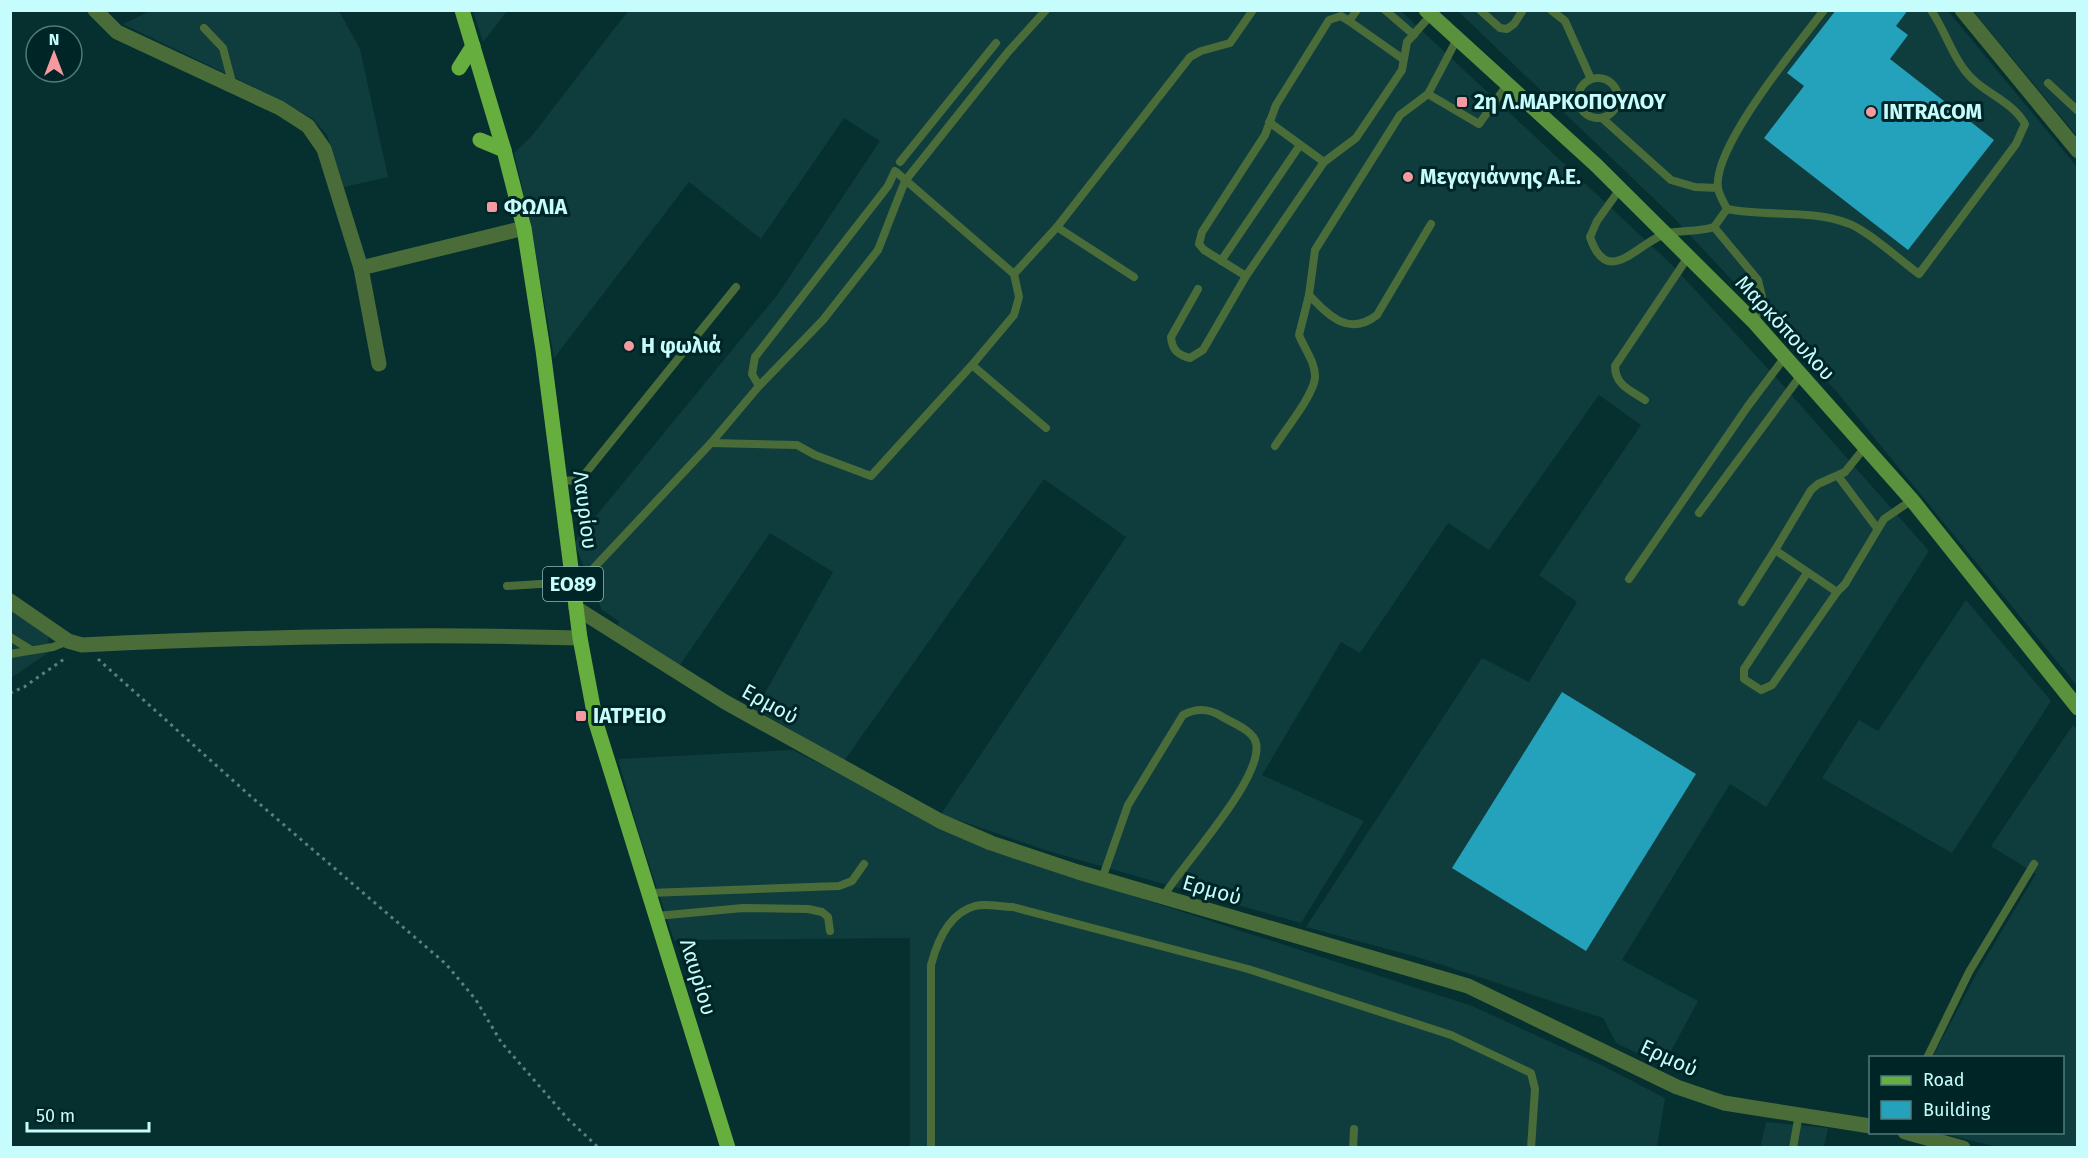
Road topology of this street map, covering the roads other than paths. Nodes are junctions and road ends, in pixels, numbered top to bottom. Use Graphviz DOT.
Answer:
graph roads {
  1 [pos="95,10"];
  2 [pos="462,10"];
  3 [pos="1046,10"];
  4 [pos="1253,10"];
  5 [pos="1357,10"];
  6 [pos="1385,10"];
  7 [pos="1480,10"];
  8 [pos="1523,10"];
  9 [pos="1551,10"];
  10 [pos="1824,10"];
  11 [pos="1931,10"];
  12 [pos="1962,10"];
  13 [pos="1428,13"];
  14 [pos="1349,21"];
  15 [pos="204,28"];
  16 [pos="1414,35"];
  17 [pos="1457,39"];
  18 [pos="996,43"];
  19 [pos="473,46"];
  20 [pos="1403,59"];
  21 [pos="459,68"];
  22 [pos="1591,79"];
  23 [pos="2048,83"];
  24 [pos="1507,85"];
  25 [pos="234,87"];
  26 [pos="956,90"];
  27 [pos="1428,94"];
  28 [pos="970,100"];
  29 [pos="2078,111"];
  30 [pos="1602,118"];
  31 [pos="1269,122"];
  32 [pos="480,140"];
  33 [pos="1300,145"];
  34 [pos="504,150"];
  35 [pos="2078,151"];
  36 [pos="900,162"];
  37 [pos="1324,162"];
  38 [pos="905,181"];
  39 [pos="1718,188"];
  40 [pos="1620,189"];
  41 [pos="1727,209"];
  42 [pos="1431,224"];
  43 [pos="1057,227"];
  44 [pos="1714,227"];
  45 [pos="524,228"];
  46 [pos="1665,234"];
  47 [pos="1688,256"];
  48 [pos="1221,261"];
  49 [pos="361,268"];
  50 [pos="1014,274"];
  51 [pos="1246,276"];
  52 [pos="1134,277"];
  53 [pos="736,286"];
  54 [pos="1198,289"];
  55 [pos="1309,295"];
  56 [pos="1755,323"];
  57 [pos="1785,357"];
  58 [pos="379,364"];
  59 [pos="972,366"];
  60 [pos="1801,375"];
  61 [pos="759,386"];
  62 [pos="1645,400"];
  63 [pos="1046,428"];
  64 [pos="711,443"];
  65 [pos="1275,446"];
  66 [pos="1865,447"];
  67 [pos="1838,476"];
  68 [pos="560,481"];
  69 [pos="1912,500"];
  70 [pos="1699,513"];
  71 [pos="1877,528"];
  72 [pos="1775,550"];
  73 [pos="1807,573"];
  74 [pos="1629,579"];
  75 [pos="573,585"];
  76 [pos="507,586"];
  77 [pos="1837,592"];
  78 [pos="10,600"];
  79 [pos="1742,602"];
  80 [pos="576,608"];
  81 [pos="10,637"];
  82 [pos="580,638"];
  83 [pos="75,643"];
  84 [pos="31,650"];
  85 [pos="10,654"];
  86 [pos="2078,708"];
  87 [pos="864,864"];
  88 [pos="2034,864"];
  89 [pos="1102,879"];
  90 [pos="649,893"];
  91 [pos="1163,897"];
  92 [pos="657,916"];
  93 [pos="830,932"];
  94 [pos="1928,1056"];
  95 [pos="1799,1114"];
  96 [pos="1869,1126"];
  97 [pos="1354,1130"];
  98 [pos="1911,1134"];
  99 [pos="1942,1145"];
  100 [pos="728,1148"];
  101 [pos="931,1148"];
  102 [pos="1353,1148"];
  103 [pos="1531,1148"];
  104 [pos="1793,1148"];
  105 [pos="1963,1148"];
  1 -- 25 [label="street"];
  2 -- 19 [label="main road, Λαυρίου / ΕΟ89"];
  3 -- 28 [label="lane"];
  4 -- 43 [label="lane"];
  5 -- 14 [label="lane"];
  6 -- 16 [label="lane"];
  7 -- 8 [label="lane"];
  9 -- 22 [label="lane"];
  10 -- 39 [label="lane"];
  11 -- 41 [label="lane"];
  12 -- 35 [label="street"];
  13 -- 16 [label="lane"];
  13 -- 17 [label="main road, Μαρκόπουλου"];
  14 -- 20 [label="lane"];
  14 -- 31 [label="lane"];
  15 -- 25 [label="lane"];
  16 -- 20 [label="lane"];
  17 -- 24 [label="main road, Μαρκόπουλου"];
  17 -- 27 [label="lane"];
  18 -- 26 [label="lane"];
  19 -- 21 [label="main road"];
  19 -- 34 [label="main road, Λαυρίου / ΕΟ89"];
  20 -- 37 [label="lane"];
  22 -- 30 [label="lane"];
  22 -- 30 [label="lane"];
  23 -- 29 [label="lane"];
  24 -- 27 [label="lane"];
  24 -- 40 [label="main road, Μαρκόπουλου"];
  25 -- 49 [label="street"];
  26 -- 28 [label="lane"];
  26 -- 36 [label="lane"];
  27 -- 55 [label="lane"];
  28 -- 38 [label="lane"];
  30 -- 39 [label="lane"];
  31 -- 33 [label="lane"];
  31 -- 48 [label="lane"];
  32 -- 34 [label="main road"];
  33 -- 37 [label="lane"];
  33 -- 48 [label="lane"];
  34 -- 45 [label="main road, Λαυρίου / ΕΟ89"];
  37 -- 51 [label="lane"];
  38 -- 50 [label="lane"];
  38 -- 61 [label="lane"];
  38 -- 61 [label="lane"];
  39 -- 41 [label="lane"];
  40 -- 46 [label="main road, Μαρκόπουλου"];
  40 -- 46 [label="lane"];
  41 -- 44 [label="lane"];
  42 -- 55 [label="lane"];
  43 -- 50 [label="lane"];
  43 -- 52 [label="lane"];
  44 -- 46 [label="lane"];
  44 -- 56 [label="lane"];
  45 -- 49 [label="street"];
  45 -- 68 [label="main road, Λαυρίου / ΕΟ89"];
  46 -- 47 [label="main road, Μαρκόπουλου"];
  47 -- 56 [label="main road, Μαρκόπουλου"];
  47 -- 62 [label="lane"];
  48 -- 51 [label="lane"];
  49 -- 58 [label="street"];
  50 -- 59 [label="lane"];
  51 -- 54 [label="lane"];
  53 -- 68 [label="lane"];
  55 -- 65 [label="lane"];
  56 -- 57 [label="main road, Μαρκόπουλου"];
  57 -- 60 [label="main road, Μαρκόπουλου"];
  57 -- 74 [label="lane"];
  59 -- 63 [label="lane"];
  59 -- 64 [label="lane"];
  60 -- 66 [label="main road, Μαρκόπουλου"];
  60 -- 70 [label="lane"];
  61 -- 64 [label="lane"];
  64 -- 75 [label="lane"];
  66 -- 67 [label="lane"];
  66 -- 69 [label="main road, Μαρκόπουλου"];
  67 -- 71 [label="lane"];
  67 -- 72 [label="lane"];
  68 -- 75 [label="main road, Λαυρίου / ΕΟ89"];
  69 -- 71 [label="lane"];
  69 -- 86 [label="main road, Μαρκόπουλου"];
  71 -- 77 [label="lane"];
  72 -- 73 [label="lane"];
  72 -- 79 [label="lane"];
  73 -- 77 [label="lane"];
  73 -- 77 [label="lane"];
  75 -- 76 [label="lane"];
  75 -- 80 [label="main road, Λαυρίου / ΕΟ89"];
  78 -- 83 [label="street"];
  80 -- 82 [label="main road, Λαυρίου / ΕΟ89"];
  80 -- 89 [label="street, Ερμού"];
  81 -- 84 [label="lane"];
  82 -- 83 [label="street"];
  82 -- 90 [label="main road, Λαυρίου / ΕΟ89"];
  83 -- 84 [label="lane"];
  84 -- 85 [label="lane"];
  87 -- 90 [label="lane"];
  88 -- 94 [label="lane"];
  89 -- 91 [label="street, Ερμού"];
  89 -- 91 [label="lane"];
  90 -- 92 [label="main road, Λαυρίου / ΕΟ89"];
  91 -- 95 [label="street, Ερμού"];
  92 -- 93 [label="lane"];
  92 -- 100 [label="main road, Λαυρίου / ΕΟ89"];
  95 -- 96 [label="street, Ερμού"];
  95 -- 104 [label="lane"];
  97 -- 102 [label="lane"];
  98 -- 99 [label="street"];
  99 -- 105 [label="street"];
  101 -- 103 [label="lane"];
}
